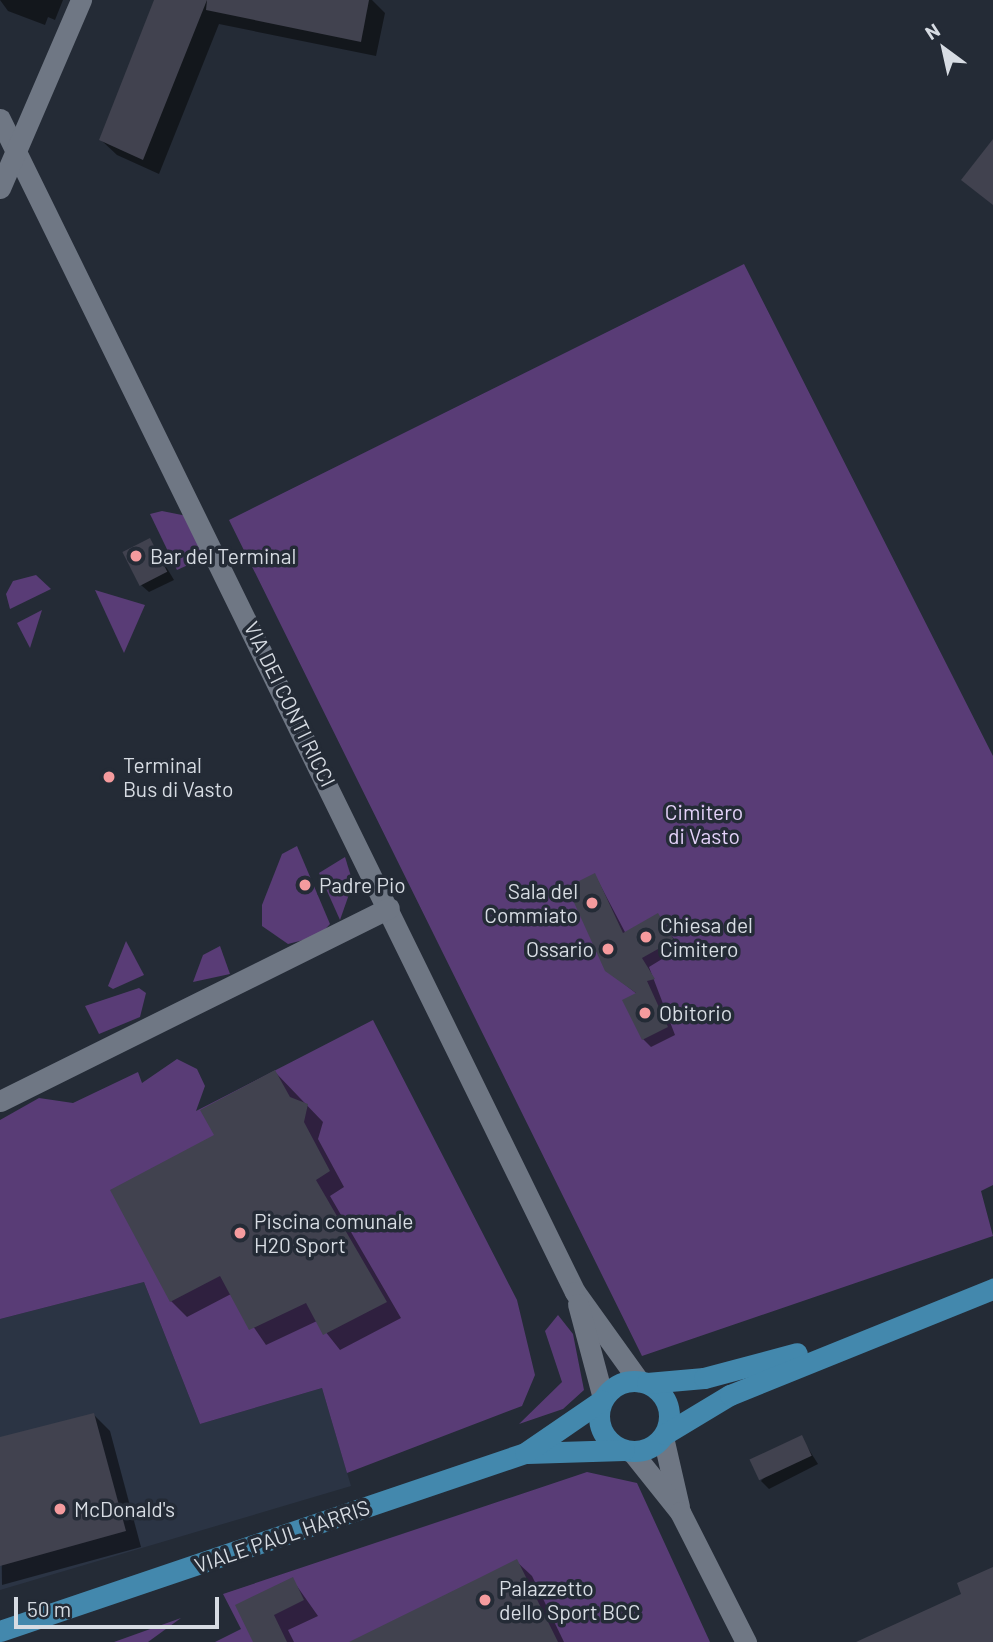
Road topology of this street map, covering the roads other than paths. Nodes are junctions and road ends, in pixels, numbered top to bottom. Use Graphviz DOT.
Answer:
graph roads {
  1 [pos="81,0"];
  2 [pos="0,119"];
  3 [pos="19,147"];
  4 [pos="0,188"];
  5 [pos="390,908"];
  6 [pos="0,1101"];
  7 [pos="993,1289"];
  8 [pos="575,1292"];
  9 [pos="854,1342"];
  10 [pos="643,1382"];
  11 [pos="603,1399"];
  12 [pos="664,1436"];
  13 [pos="628,1451"];
  14 [pos="525,1453"];
  15 [pos="680,1512"];
  16 [pos="40,1622"];
  17 [pos="0,1631"];
  18 [pos="3,1642"];
  19 [pos="746,1642"];
  1 -- 3 [label="street"];
  2 -- 3 [label="street, VIA DEI CONTI RICCI"];
  3 -- 4 [label="street"];
  3 -- 5 [label="street, VIA DEI CONTI RICCI"];
  5 -- 6 [label="street"];
  5 -- 8 [label="street, VIA DEI CONTI RICCI"];
  7 -- 9 [label="main road"];
  8 -- 10 [label="street, VIA DEI CONTI RICCI"];
  8 -- 11 [label="street, VIA DEI CONTI RICCI"];
  9 -- 10 [label="main road"];
  9 -- 12 [label="main road"];
  10 -- 11 [label="main road"];
  10 -- 12 [label="main road"];
  11 -- 13 [label="main road"];
  11 -- 14 [label="main road, VIALE PAUL HARRIS"];
  12 -- 13 [label="main road"];
  12 -- 15 [label="street"];
  13 -- 14 [label="main road, VIALE PAUL HARRIS"];
  13 -- 15 [label="street"];
  14 -- 16 [label="main road, VIALE PAUL HARRIS"];
  15 -- 19 [label="street"];
  16 -- 17 [label="main road, VIALE PAUL HARRIS"];
  16 -- 18 [label="main road, VIALE PAUL HARRIS"];
}
